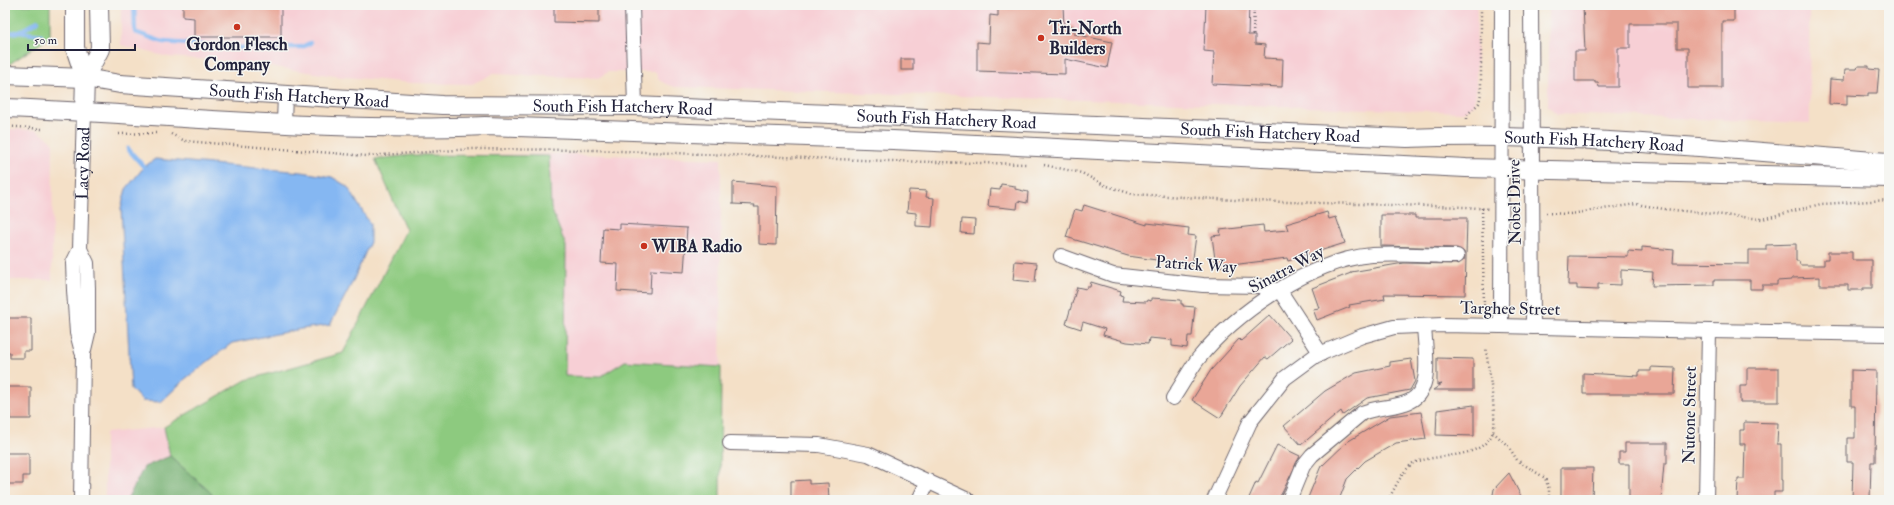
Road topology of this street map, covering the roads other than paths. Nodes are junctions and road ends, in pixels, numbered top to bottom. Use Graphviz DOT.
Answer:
graph roads {
  1 [pos="75,5"];
  2 [pos="99,5"];
  3 [pos="632,5"];
  4 [pos="1502,5"];
  5 [pos="1530,5"];
  6 [pos="5,75"];
  7 [pos="85,78"];
  8 [pos="285,94"];
  9 [pos="635,106"];
  10 [pos="5,108"];
  11 [pos="84,112"];
  12 [pos="284,123"];
  13 [pos="1502,137"];
  14 [pos="1531,137"];
  15 [pos="1889,162"];
  16 [pos="1502,169"];
  17 [pos="1532,169"];
  18 [pos="1889,178"];
  19 [pos="1061,256"];
  20 [pos="1457,256"];
  21 [pos="1280,291"];
  22 [pos="1424,326"];
  23 [pos="1501,326"];
  24 [pos="1533,326"];
  25 [pos="1709,331"];
  26 [pos="1889,334"];
  27 [pos="1321,354"];
  28 [pos="1173,398"];
  29 [pos="730,443"];
  30 [pos="928,481"];
  31 [pos="81,500"];
  32 [pos="920,500"];
  33 [pos="968,500"];
  34 [pos="1214,500"];
  35 [pos="1289,500"];
  36 [pos="1706,500"];
  1 -- 7 [label="main road, Lacy Road"];
  2 -- 7 [label="main road, Lacy Road"];
  3 -- 9 [label="street"];
  4 -- 13 [label="street, Nobel Drive"];
  5 -- 14 [label="street, Nobel Drive"];
  6 -- 7 [label="main road, South Fish Hatchery Road"];
  7 -- 8 [label="main road, South Fish Hatchery Road"];
  7 -- 11 [label="main road, Lacy Road"];
  8 -- 9 [label="main road, South Fish Hatchery Road"];
  8 -- 12 [label="street"];
  9 -- 13 [label="main road, South Fish Hatchery Road"];
  10 -- 11 [label="main road, South Fish Hatchery Road"];
  11 -- 12 [label="main road, South Fish Hatchery Road"];
  11 -- 31 [label="street, Lacy Road"];
  12 -- 16 [label="main road, South Fish Hatchery Road"];
  13 -- 14 [label="main road, South Fish Hatchery Road"];
  13 -- 16 [label="street, Nobel Drive"];
  14 -- 15 [label="main road, South Fish Hatchery Road"];
  14 -- 17 [label="street, Nobel Drive"];
  16 -- 17 [label="main road, South Fish Hatchery Road"];
  16 -- 23 [label="street, Nobel Drive"];
  17 -- 18 [label="main road, South Fish Hatchery Road"];
  17 -- 24 [label="street, Nobel Drive"];
  19 -- 21 [label="street, Patrick Way"];
  20 -- 21 [label="street, Sinatra Way"];
  21 -- 27 [label="street"];
  21 -- 28 [label="street, Sinatra Way"];
  22 -- 23 [label="street, Targhee Street"];
  22 -- 27 [label="street, Targhee Street"];
  22 -- 35 [label="street"];
  23 -- 24 [label="street, Targhee Street"];
  24 -- 25 [label="street, Targhee Street"];
  25 -- 26 [label="street, Targhee Street"];
  25 -- 36 [label="street, Nutone Street"];
  27 -- 34 [label="street, Targhee Street"];
  29 -- 30 [label="street"];
  30 -- 32 [label="street"];
  30 -- 33 [label="street"];
}
